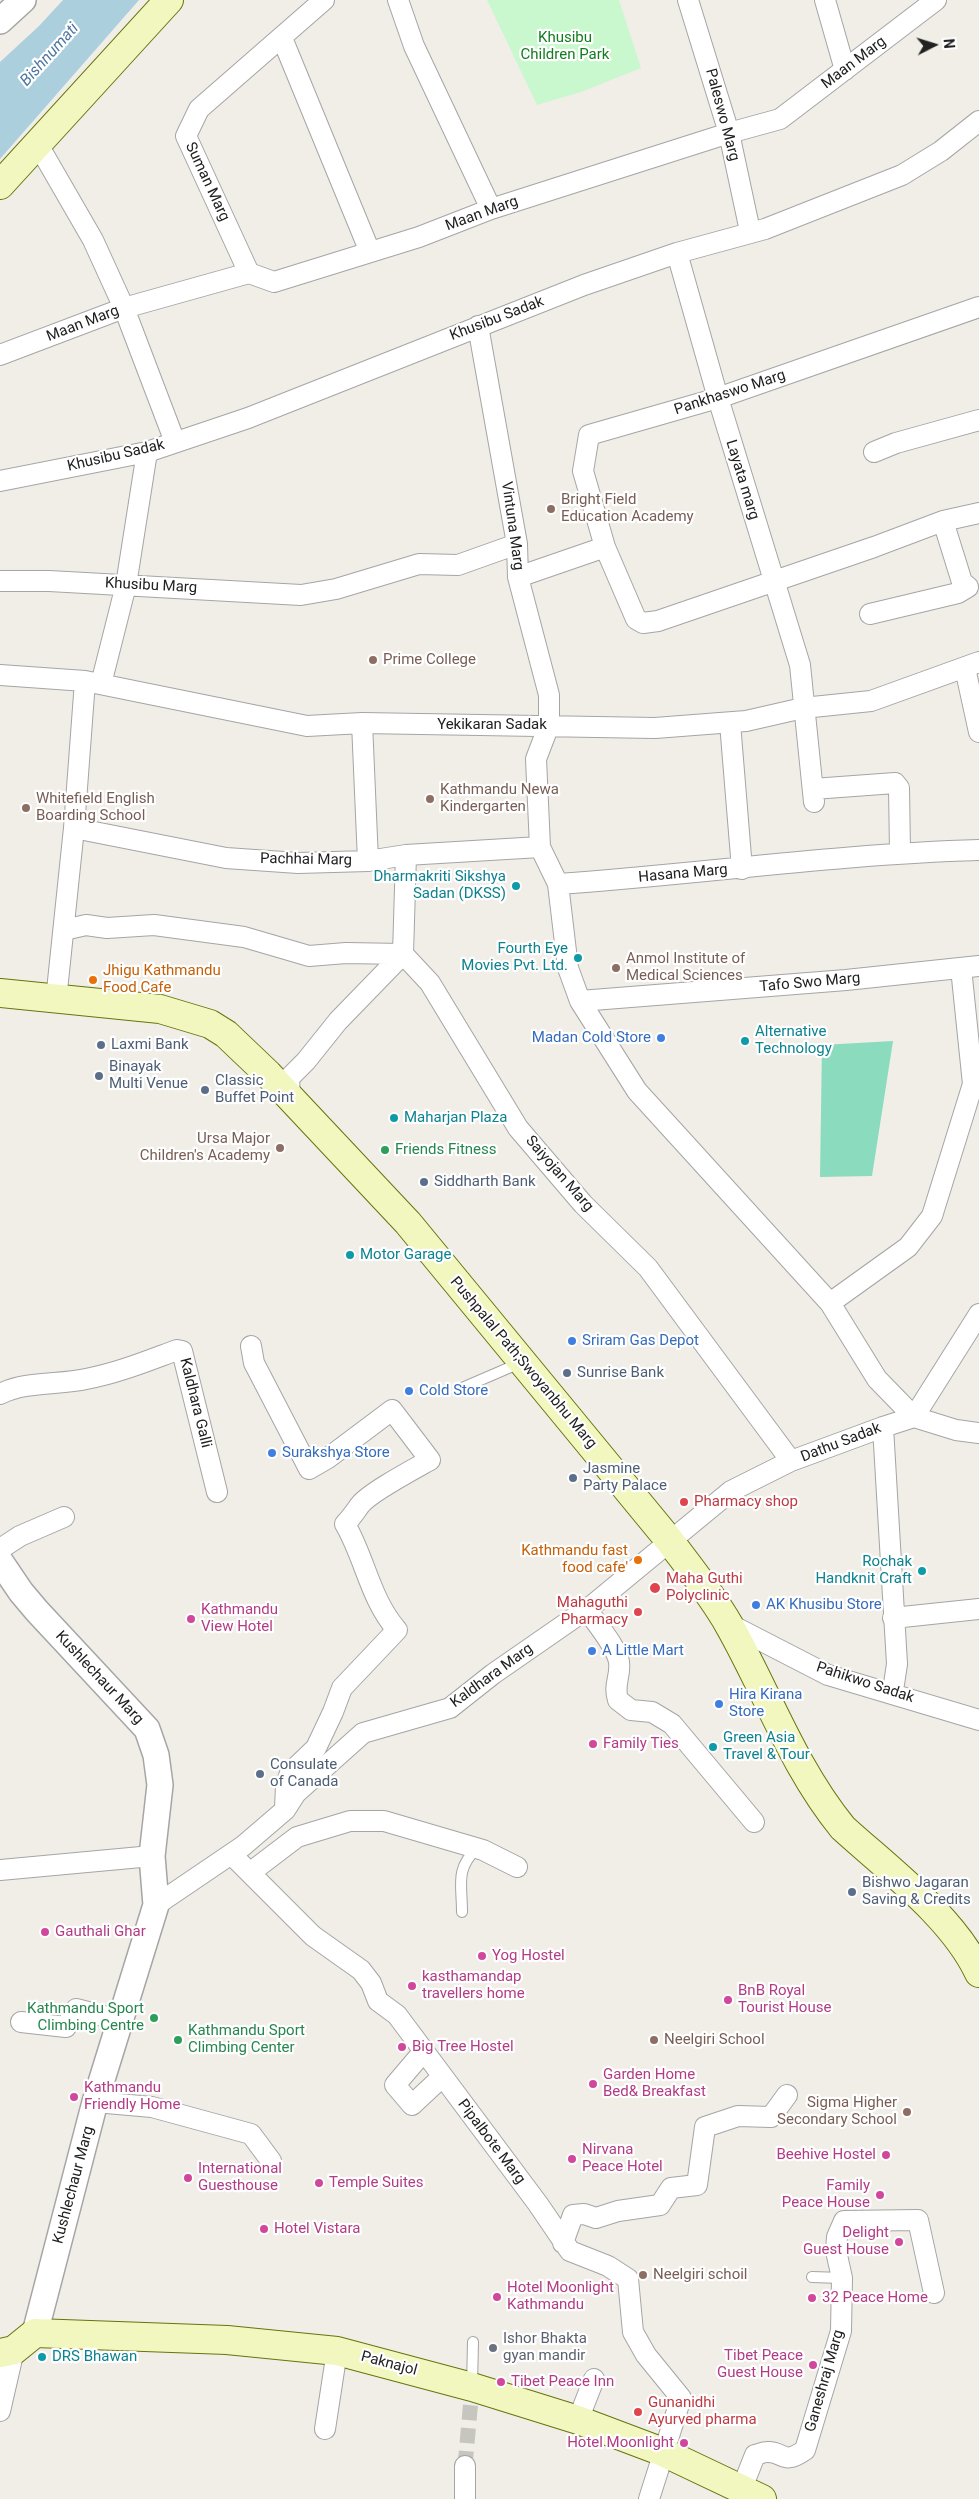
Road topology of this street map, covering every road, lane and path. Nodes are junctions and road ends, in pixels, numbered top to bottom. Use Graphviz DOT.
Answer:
graph roads {
  1 [pos="23,0"];
  2 [pos="169,0"];
  3 [pos="324,0"];
  4 [pos="398,0"];
  5 [pos="688,0"];
  6 [pos="824,0"];
  7 [pos="936,0"];
  8 [pos="0,21"];
  9 [pos="282,38"];
  10 [pos="845,70"];
  11 [pos="979,122"];
  12 [pos="730,133"];
  13 [pos="37,143"];
  14 [pos="0,185"];
  15 [pos="491,209"];
  16 [pos="750,231"];
  17 [pos="370,252"];
  18 [pos="677,253"];
  19 [pos="249,273"];
  20 [pos="979,307"];
  21 [pos="124,308"];
  22 [pos="478,326"];
  23 [pos="0,355"];
  24 [pos="718,398"];
  25 [pos="979,420"];
  26 [pos="175,442"];
  27 [pos="147,452"];
  28 [pos="874,452"];
  29 [pos="0,481"];
  30 [pos="979,513"];
  31 [pos="943,521"];
  32 [pos="517,544"];
  33 [pos="605,547"];
  34 [pos="518,577"];
  35 [pos="0,581"];
  36 [pos="773,583"];
  37 [pos="126,585"];
  38 [pos="870,614"];
  39 [pos="972,665"];
  40 [pos="0,675"];
  41 [pos="93,682"];
  42 [pos="804,708"];
  43 [pos="730,722"];
  44 [pos="362,723"];
  45 [pos="550,725"];
  46 [pos="979,732"];
  47 [pos="74,828"];
  48 [pos="540,847"];
  49 [pos="979,850"];
  50 [pos="900,852"];
  51 [pos="406,855"];
  52 [pos="368,861"];
  53 [pos="742,869"];
  54 [pos="558,884"];
  55 [pos="64,930"];
  56 [pos="403,954"];
  57 [pos="970,967"];
  58 [pos="0,993"];
  59 [pos="56,1000"];
  60 [pos="580,1001"];
  61 [pos="976,1085"];
  62 [pos="290,1098"];
  63 [pos="830,1303"];
  64 [pos="979,1314"];
  65 [pos="251,1346"];
  66 [pos="522,1362"];
  67 [pos="462,1388"];
  68 [pos="0,1394"];
  69 [pos="914,1418"];
  70 [pos="883,1426"];
  71 [pos="979,1433"];
  72 [pos="791,1461"];
  73 [pos="217,1492"];
  74 [pos="64,1517"];
  75 [pos="669,1540"];
  76 [pos="0,1549"];
  77 [pos="0,1562"];
  78 [pos="587,1609"];
  79 [pos="979,1609"];
  80 [pos="893,1618"];
  81 [pos="729,1624"];
  82 [pos="888,1692"];
  83 [pos="979,1720"];
  84 [pos="285,1810"];
  85 [pos="754,1822"];
  86 [pos="477,1848"];
  87 [pos="232,1855"];
  88 [pos="152,1856"];
  89 [pos="517,1866"];
  90 [pos="0,1870"];
  91 [pos="251,1872"];
  92 [pos="156,1905"];
  93 [pos="462,1912"];
  94 [pos="976,1960"];
  95 [pos="119,2020"];
  96 [pos="21,2022"];
  97 [pos="424,2051"];
  98 [pos="442,2077"];
  99 [pos="787,2095"];
  100 [pos="95,2102"];
  101 [pos="271,2161"];
  102 [pos="563,2243"];
  103 [pos="812,2277"];
  104 [pos="842,2278"];
  105 [pos="934,2293"];
  106 [pos="36,2333"];
  107 [pos="473,2342"];
  108 [pos="7,2351"];
  109 [pos="337,2351"];
  110 [pos="594,2379"];
  111 [pos="472,2387"];
  112 [pos="0,2411"];
  113 [pos="578,2420"];
  114 [pos="325,2429"];
  115 [pos="663,2452"];
  116 [pos="465,2466"];
  117 [pos="752,2494"];
  118 [pos="465,2499"];
  119 [pos="650,2499"];
  1 -- 8 [label="street"];
  2 -- 13 [label="main road"];
  3 -- 9 [label="street, Suman Marg"];
  4 -- 15 [label="street"];
  5 -- 12 [label="street, Paleswo Marg"];
  6 -- 10 [label="street"];
  7 -- 10 [label="street, Maan Marg"];
  9 -- 17 [label="street"];
  9 -- 19 [label="street, Suman Marg"];
  10 -- 12 [label="street, Maan Marg"];
  11 -- 16 [label="street, Khusibu Sadak"];
  12 -- 15 [label="street, Maan Marg"];
  12 -- 16 [label="street, Paleswo Marg"];
  13 -- 14 [label="main road"];
  13 -- 21 [label="street"];
  15 -- 17 [label="street, Maan Marg"];
  16 -- 18 [label="street, Khusibu Sadak"];
  17 -- 19 [label="street, Maan Marg"];
  18 -- 22 [label="street, Khusibu Sadak"];
  18 -- 24 [label="street, Layata marg"];
  19 -- 21 [label="street, Maan Marg"];
  20 -- 24 [label="street, Pankhaswo Marg"];
  21 -- 23 [label="street, Maan Marg"];
  21 -- 26 [label="street"];
  22 -- 26 [label="street, Khusibu Sadak"];
  22 -- 32 [label="street, Vintuna Marg"];
  24 -- 33 [label="street, Pankhaswo Marg"];
  24 -- 36 [label="street, Layata marg"];
  25 -- 28 [label="street"];
  26 -- 27 [label="street, Khusibu Sadak"];
  27 -- 29 [label="street, Khusibu Sadak"];
  27 -- 37 [label="street"];
  30 -- 31 [label="street, Pankhaswo Marg"];
  31 -- 36 [label="street, Pankhaswo Marg"];
  31 -- 38 [label="street"];
  32 -- 34 [label="street, Vintuna Marg"];
  32 -- 37 [label="street, Khusibu Marg"];
  33 -- 34 [label="street"];
  33 -- 36 [label="street, Pankhaswo Marg"];
  34 -- 45 [label="street, Vintuna Marg"];
  35 -- 37 [label="street, Khusibu Marg"];
  36 -- 42 [label="street, Layata marg"];
  37 -- 41 [label="street"];
  39 -- 42 [label="street, Yekikaran Sadak"];
  39 -- 46 [label="street"];
  40 -- 41 [label="street, Yekikaran Sadak"];
  41 -- 44 [label="street, Yekikaran Sadak"];
  41 -- 47 [label="street"];
  42 -- 43 [label="street, Yekikaran Sadak"];
  42 -- 50 [label="street, Layata marg"];
  43 -- 45 [label="street, Yekikaran Sadak"];
  43 -- 53 [label="street"];
  44 -- 45 [label="street, Yekikaran Sadak"];
  44 -- 52 [label="street"];
  45 -- 48 [label="street"];
  47 -- 52 [label="street, Pachhai Marg"];
  47 -- 55 [label="street"];
  48 -- 51 [label="street, Pachhai Marg"];
  48 -- 54 [label="street"];
  49 -- 50 [label="street, Hasana Marg"];
  50 -- 53 [label="street, Hasana Marg"];
  51 -- 52 [label="street, Pachhai Marg"];
  51 -- 56 [label="street"];
  53 -- 54 [label="street, Hasana Marg"];
  54 -- 60 [label="street"];
  55 -- 56 [label="street"];
  55 -- 59 [label="street"];
  56 -- 62 [label="street"];
  56 -- 72 [label="street, Saiyojan Marg"];
  57 -- 60 [label="street, Tafo Swo Marg"];
  57 -- 61 [label="street"];
  58 -- 59 [label="main road, Pushpalal Path;Swoyanbhu Marg"];
  59 -- 62 [label="main road, Pushpalal Path;Swoyanbhu Marg"];
  60 -- 63 [label="street"];
  61 -- 63 [label="street"];
  62 -- 66 [label="main road, Pushpalal Path;Swoyanbhu Marg"];
  63 -- 69 [label="street"];
  64 -- 69 [label="street"];
  65 -- 84 [label="street"];
  66 -- 67 [label="lane"];
  66 -- 75 [label="main road, Pushpalal Path;Swoyanbhu Marg"];
  68 -- 73 [label="street, Kaldhara Galli"];
  69 -- 70 [label="street, Dathu Sadak"];
  69 -- 71 [label="street"];
  70 -- 72 [label="street, Dathu Sadak"];
  70 -- 80 [label="street"];
  72 -- 75 [label="street, Dathu Sadak"];
  74 -- 76 [label="street"];
  75 -- 78 [label="street, Kaldhara Marg"];
  75 -- 81 [label="main road, Pushpalal Path;Swoyanbhu Marg"];
  77 -- 88 [label="street, Kushlechaur Marg"];
  78 -- 84 [label="street, Kaldhara Marg"];
  78 -- 85 [label="street"];
  79 -- 80 [label="street"];
  80 -- 82 [label="street"];
  81 -- 82 [label="street, Pahikwo Sadak"];
  81 -- 94 [label="main road, Pushpalal Path;Swoyanbhu Marg"];
  82 -- 83 [label="street, Pahikwo Sadak"];
  84 -- 87 [label="street, Kaldhara Marg"];
  86 -- 89 [label="street"];
  86 -- 91 [label="street"];
  86 -- 93 [label="lane"];
  87 -- 91 [label="street, Pipalbote Marg"];
  87 -- 92 [label="street, Kaldhara Marg"];
  88 -- 90 [label="street"];
  88 -- 92 [label="street, Kushlechaur Marg"];
  91 -- 97 [label="street, Pipalbote Marg"];
  92 -- 95 [label="street, Kushlechaur Marg"];
  95 -- 96 [label="street"];
  95 -- 100 [label="street, Kushlechaur Marg"];
  97 -- 98 [label="street, Pipalbote Marg"];
  97 -- 98 [label="street"];
  98 -- 102 [label="street, Pipalbote Marg"];
  99 -- 102 [label="street"];
  100 -- 101 [label="street"];
  100 -- 106 [label="street, Kushlechaur Marg"];
  102 -- 115 [label="street, Pipalbote Marg"];
  103 -- 104 [label="lane"];
  104 -- 105 [label="street, Ganeshraj Marg"];
  104 -- 117 [label="street, Ganeshraj Marg"];
  106 -- 108 [label="main road"];
  106 -- 109 [label="main road, Paknajol"];
  107 -- 111 [label="lane"];
  108 -- 112 [label="street"];
  109 -- 111 [label="main road, Paknajol"];
  109 -- 114 [label="street"];
  110 -- 113 [label="street"];
  111 -- 113 [label="main road, Paknajol"];
  113 -- 115 [label="main road, Paknajol"];
  115 -- 117 [label="main road, Paknajol"];
  115 -- 119 [label="street"];
  116 -- 118 [label="street"];
}
